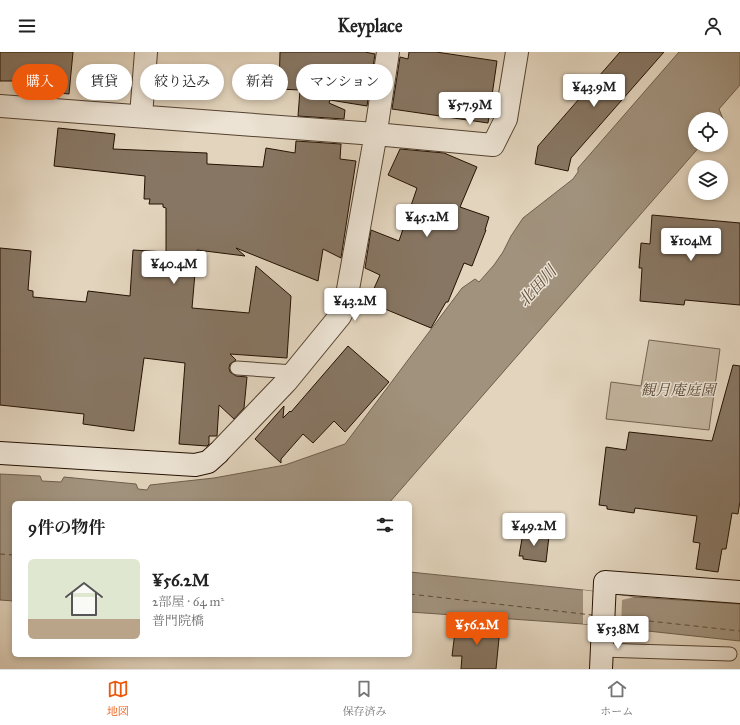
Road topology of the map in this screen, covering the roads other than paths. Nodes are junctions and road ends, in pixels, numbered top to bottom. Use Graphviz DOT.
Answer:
graph roads {
  1 [pos="146,52"];
  2 [pos="388,52"];
  3 [pos="517,52"];
  4 [pos="0,106"];
  5 [pos="142,116"];
  6 [pos="375,134"];
  7 [pos="237,368"];
  8 [pos="294,372"];
  9 [pos="0,453"];
  10 [pos="740,592"];
  11 [pos="601,650"];
  12 [pos="730,654"];
  1 -- 5 [label="street"];
  2 -- 6 [label="street"];
  3 -- 6 [label="street"];
  4 -- 5 [label="street"];
  5 -- 6 [label="street"];
  6 -- 8 [label="street"];
  7 -- 8 [label="lane"];
  8 -- 9 [label="street"];
  10 -- 11 [label="street"];
  11 -- 12 [label="lane"];
}
